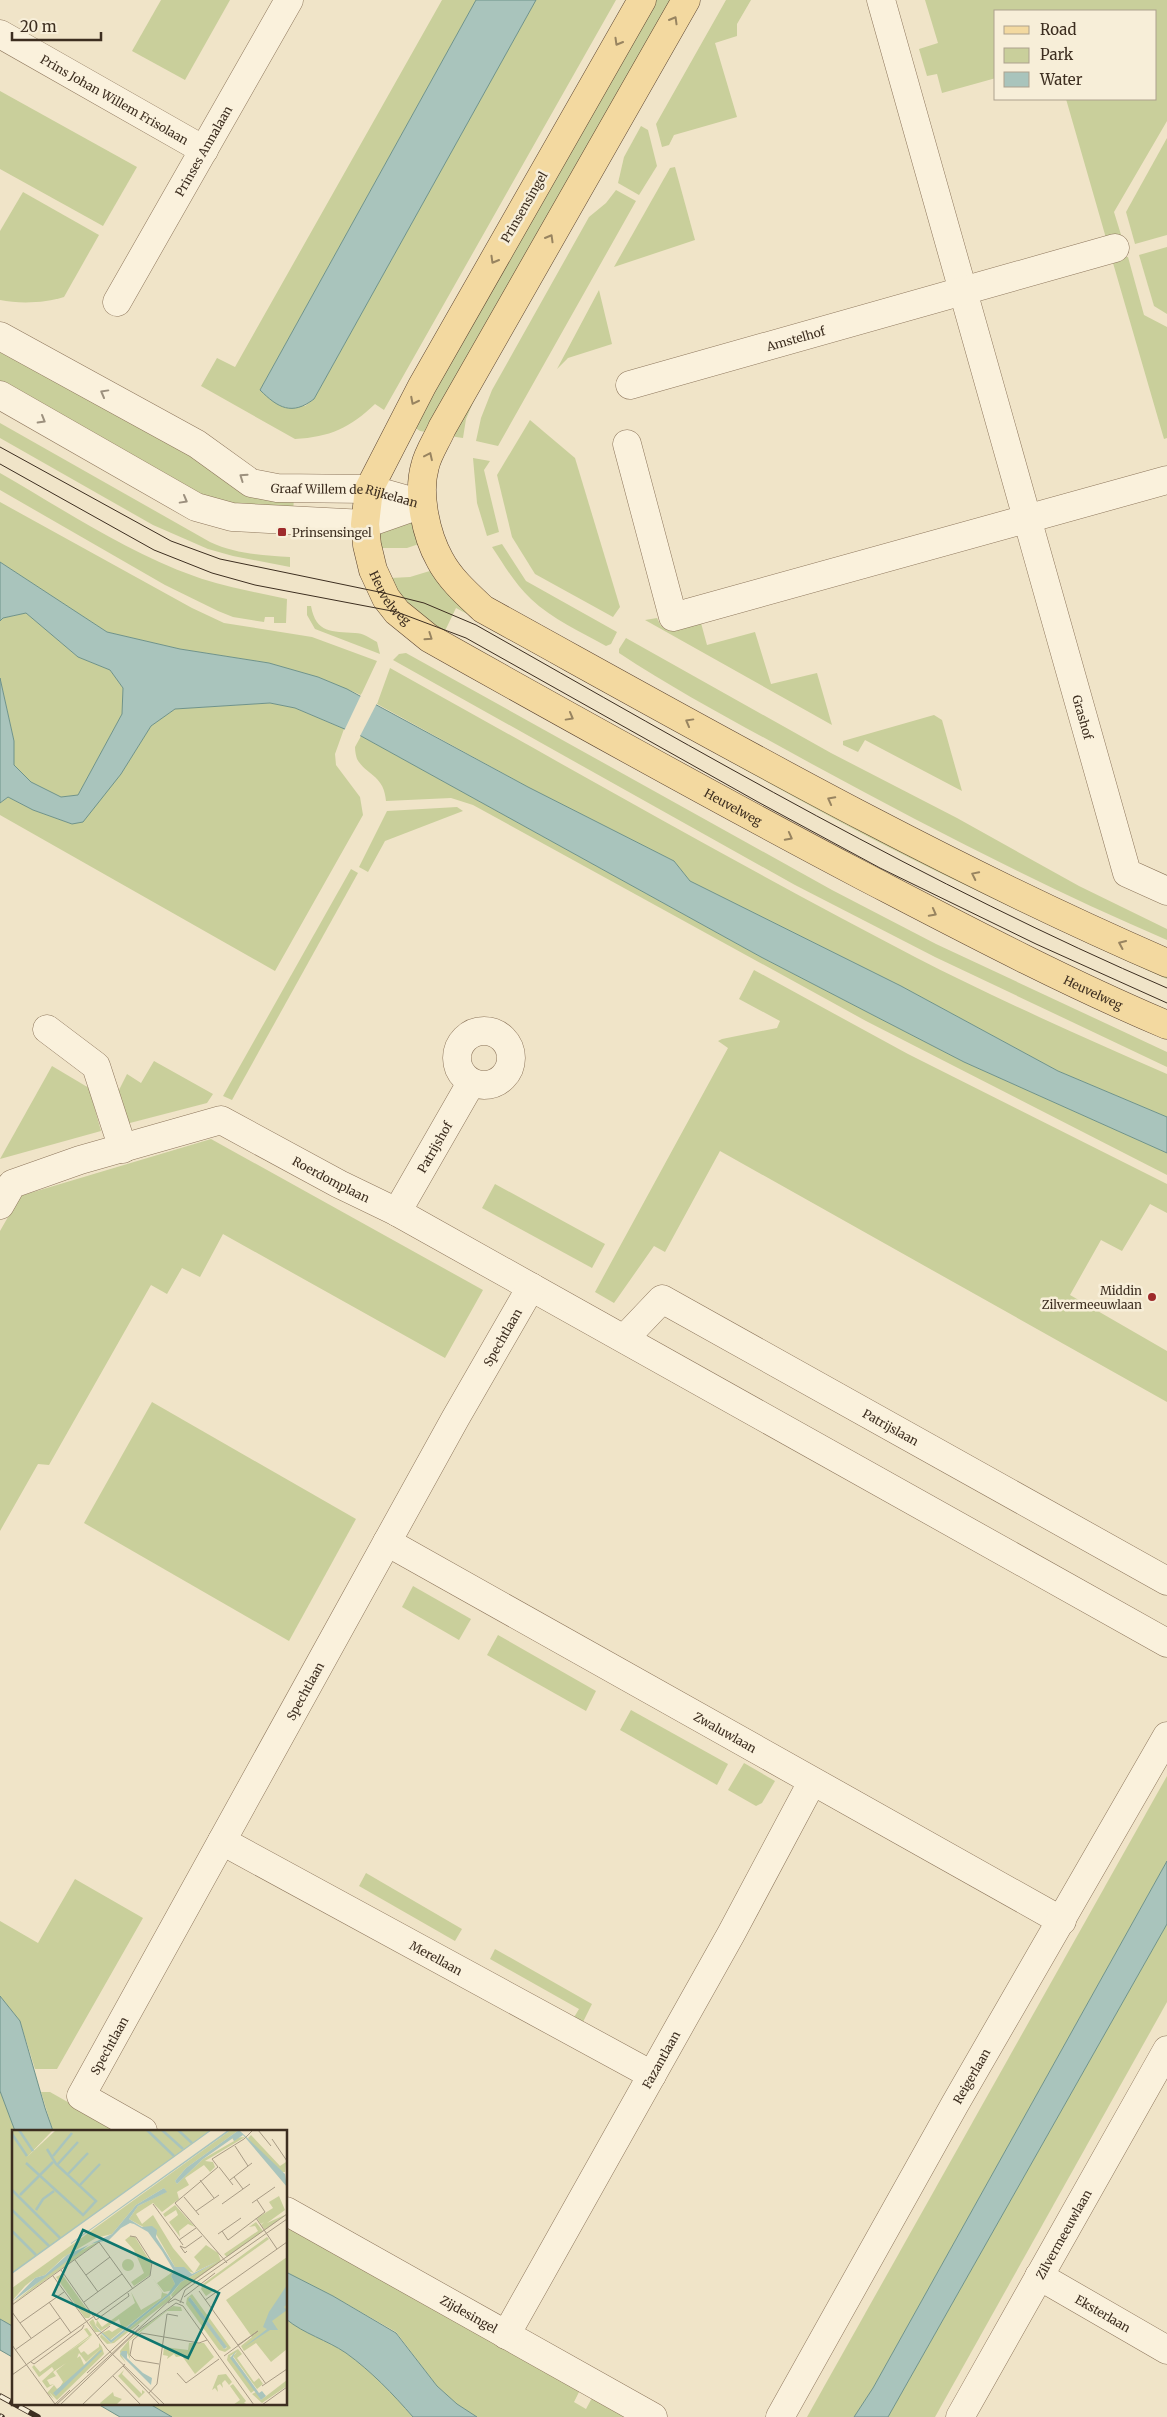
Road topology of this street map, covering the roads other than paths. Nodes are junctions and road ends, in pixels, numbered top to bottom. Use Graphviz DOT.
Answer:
graph roads {
  1 [pos="289,0"];
  2 [pos="642,0"];
  3 [pos="686,0"];
  4 [pos="881,0"];
  5 [pos="0,34"];
  6 [pos="204,150"];
  7 [pos="1115,248"];
  8 [pos="963,290"];
  9 [pos="117,302"];
  10 [pos="0,336"];
  11 [pos="630,386"];
  12 [pos="0,395"];
  13 [pos="627,444"];
  14 [pos="1167,480"];
  15 [pos="369,489"];
  16 [pos="422,504"];
  17 [pos="1028,520"];
  18 [pos="365,524"];
  19 [pos="1167,891"];
  20 [pos="1167,963"];
  21 [pos="1167,1025"];
  22 [pos="47,1029"];
  23 [pos="471,1083"];
  24 [pos="123,1149"];
  25 [pos="4,1188"];
  26 [pos="398,1212"];
  27 [pos="531,1287"];
  28 [pos="625,1338"];
  29 [pos="387,1542"];
  30 [pos="1167,1581"];
  31 [pos="1167,1643"];
  32 [pos="1167,1736"];
  33 [pos="812,1782"];
  34 [pos="222,1841"];
  35 [pos="1062,1921"];
  36 [pos="1167,2050"];
  37 [pos="652,2075"];
  38 [pos="141,2130"];
  39 [pos="288,2212"];
  40 [pos="1039,2276"];
  41 [pos="506,2335"];
  42 [pos="1167,2350"];
  43 [pos="652,2417"];
  44 [pos="780,2417"];
  45 [pos="960,2417"];
  1 -- 6 [label="street, Prinses Annalaan"];
  2 -- 15 [label="main road, Prinsensingel, one-way"];
  16 -- 3 [label="main road, one-way"];
  4 -- 8 [label="street"];
  5 -- 6 [label="street, Prins Johan Willem Frisolaan"];
  6 -- 9 [label="street, Prinses Annalaan"];
  7 -- 8 [label="street, Amstelhof"];
  8 -- 11 [label="street, Amstelhof"];
  8 -- 17 [label="street"];
  15 -- 10 [label="street, Graaf Willem de Rijkelaan, one-way"];
  12 -- 18 [label="street, Graaf Willem de Rijkelaan, one-way"];
  13 -- 17 [label="street"];
  14 -- 17 [label="street"];
  15 -- 16 [label="street, Graaf Willem de Rijkelaan"];
  15 -- 18 [label="main road, Prinsensingel"];
  16 -- 18 [label="street, Graaf Willem de Rijkelaan"];
  20 -- 16 [label="main road, one-way"];
  17 -- 19 [label="street, Grashof"];
  18 -- 21 [label="main road, Heuvelweg, one-way"];
  22 -- 24 [label="street"];
  23 -- 26 [label="street, Patrijshof"];
  24 -- 25 [label="street, Roerdomplaan"];
  24 -- 26 [label="street, Roerdomplaan"];
  26 -- 27 [label="street, Roerdomplaan"];
  27 -- 28 [label="street"];
  27 -- 29 [label="street, Spechtlaan"];
  28 -- 30 [label="street, Patrijslaan"];
  28 -- 31 [label="street"];
  29 -- 33 [label="street, Zwaluwlaan"];
  29 -- 34 [label="street, Spechtlaan"];
  32 -- 35 [label="street, Reigerlaan"];
  33 -- 35 [label="street, Zwaluwlaan"];
  33 -- 37 [label="street, Fazantlaan"];
  34 -- 37 [label="street, Merellaan"];
  34 -- 38 [label="street, Spechtlaan"];
  35 -- 44 [label="street, Reigerlaan"];
  36 -- 40 [label="street, Zilvermeeuwlaan"];
  37 -- 41 [label="street, Fazantlaan"];
  39 -- 41 [label="street, Zijdesingel"];
  40 -- 42 [label="street, Eksterlaan"];
  40 -- 45 [label="street, Zilvermeeuwlaan"];
  41 -- 43 [label="street, Zijdesingel"];
}
